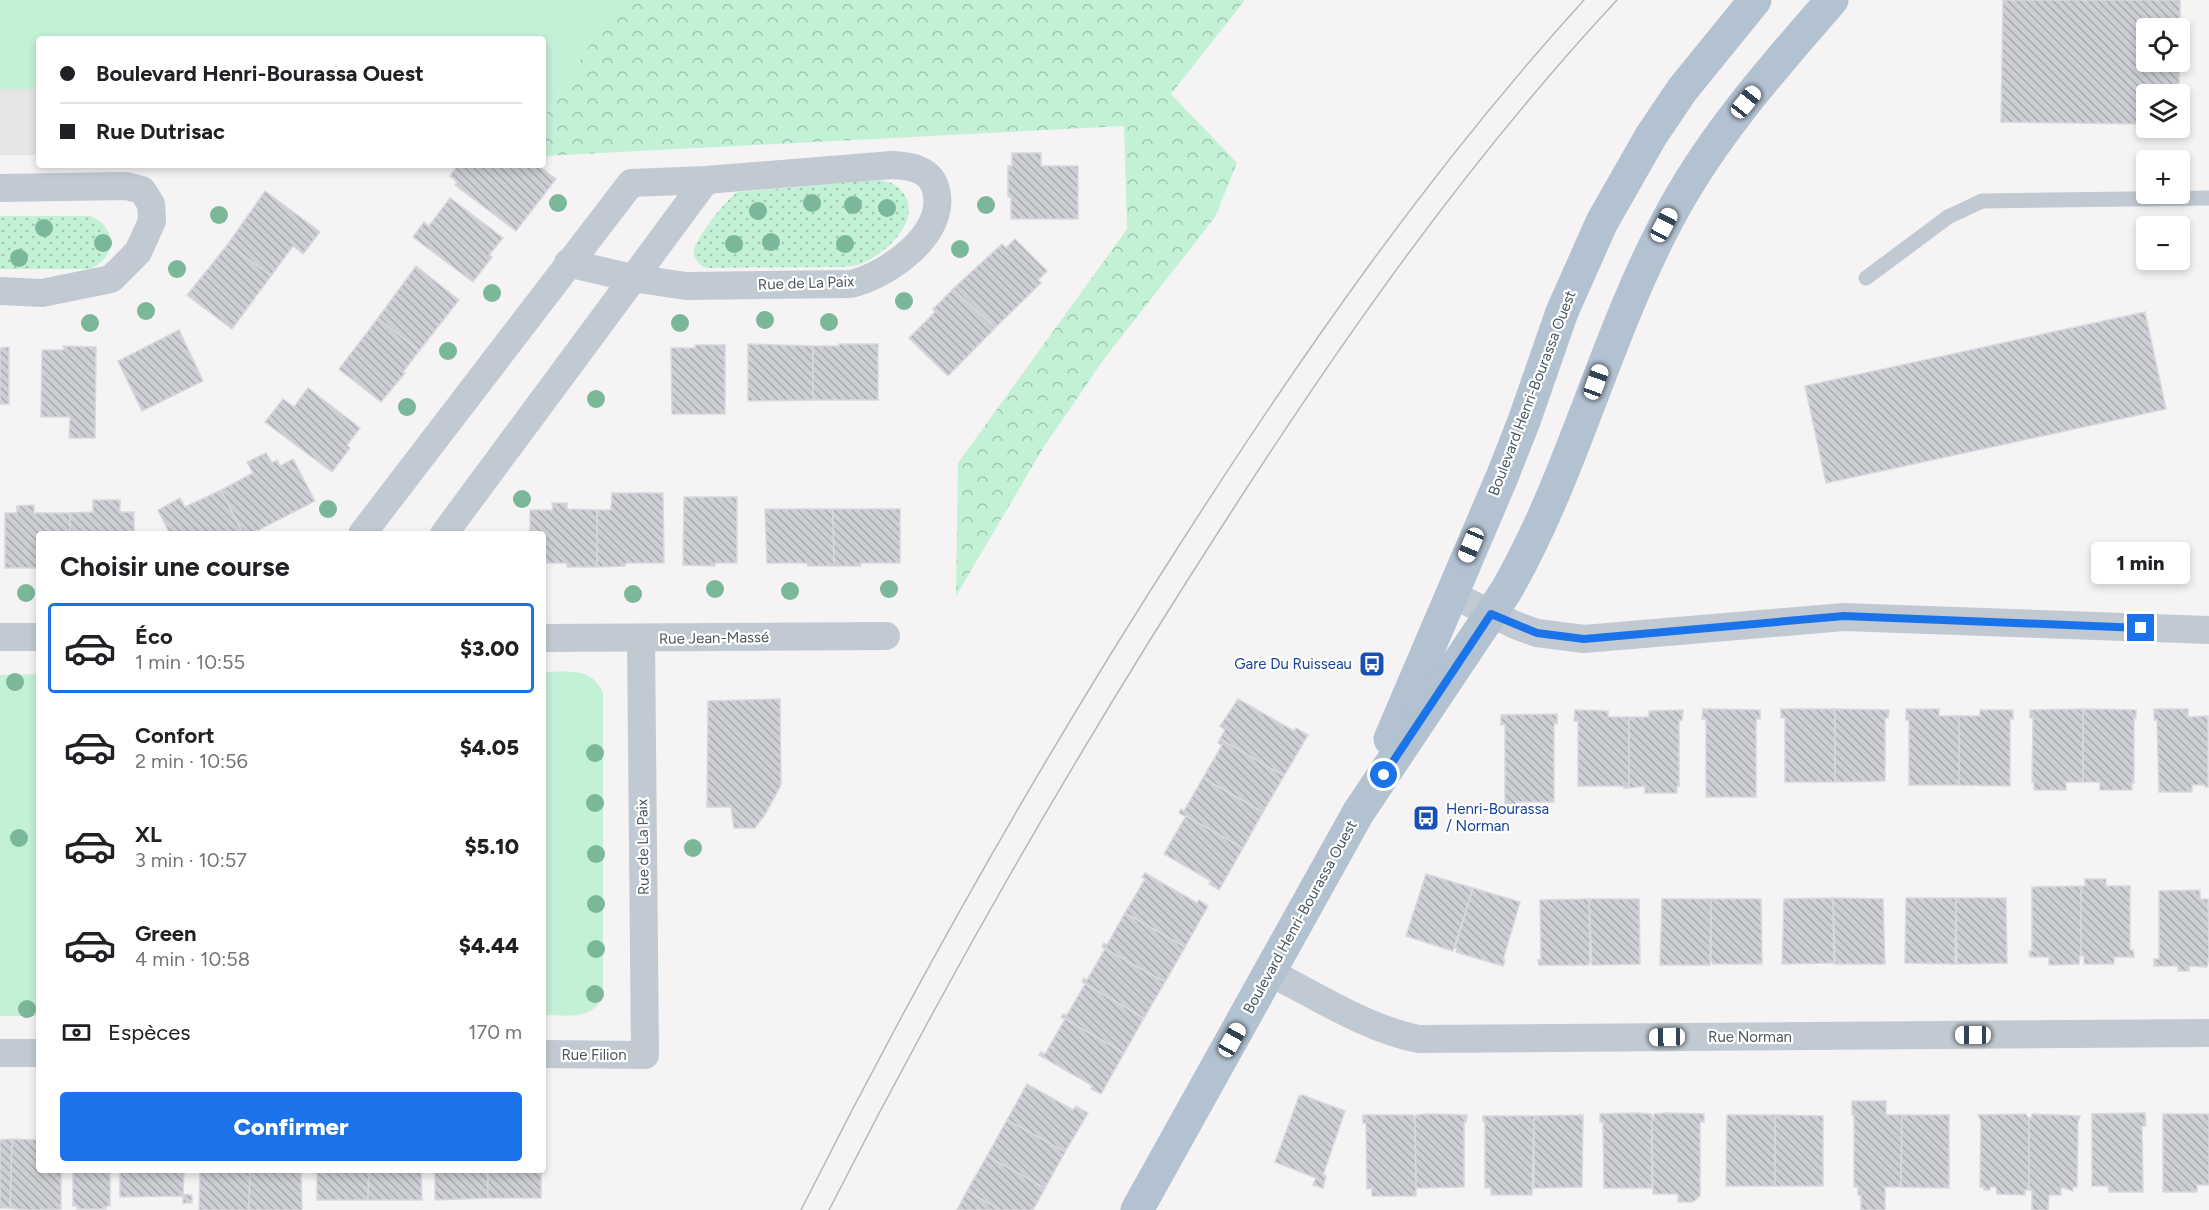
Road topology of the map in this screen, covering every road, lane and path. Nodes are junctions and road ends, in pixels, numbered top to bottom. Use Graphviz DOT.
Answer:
graph roads {
  1 [pos="1755,0"];
  2 [pos="1832,0"];
  3 [pos="706,180"];
  4 [pos="0,188"];
  5 [pos="2209,198"];
  6 [pos="568,263"];
  7 [pos="632,278"];
  8 [pos="1866,278"];
  9 [pos="0,291"];
  10 [pos="364,531"];
  11 [pos="446,531"];
  12 [pos="1451,594"];
  13 [pos="1491,614"];
  14 [pos="2209,630"];
  15 [pos="886,636"];
  16 [pos="0,637"];
  17 [pos="36,637"];
  18 [pos="546,638"];
  19 [pos="641,639"];
  20 [pos="1358,813"];
  21 [pos="1269,972"];
  22 [pos="2209,1033"];
  23 [pos="0,1053"];
  24 [pos="36,1053"];
  25 [pos="546,1054"];
  26 [pos="645,1055"];
  27 [pos="1137,1210"];
  1 -- 12 [label="main road, Boulevard Henri-Bourassa Ouest"];
  2 -- 13 [label="main road, Boulevard Henri-Bourassa Ouest"];
  3 -- 6 [label="street, Rue de La Paix"];
  3 -- 7 [label="street"];
  3 -- 7 [label="street, Rue de La Paix"];
  4 -- 9 [label="street"];
  5 -- 8 [label="lane"];
  6 -- 7 [label="street, Rue de La Paix"];
  6 -- 10 [label="street, Rue de La Paix"];
  7 -- 11 [label="street"];
  12 -- 13 [label="street"];
  12 -- 20 [label="main road, Boulevard Henri-Bourassa Ouest"];
  13 -- 14 [label="street"];
  13 -- 20 [label="main road, Boulevard Henri-Bourassa Ouest"];
  15 -- 19 [label="street, Rue Jean-Massé"];
  16 -- 17 [label="street"];
  18 -- 19 [label="street, Rue Jean-Massé"];
  19 -- 26 [label="street, Rue de La Paix"];
  20 -- 21 [label="main road, Boulevard Henri-Bourassa Ouest"];
  21 -- 22 [label="street, Rue Norman"];
  21 -- 27 [label="main road, Boulevard Henri-Bourassa Ouest"];
  23 -- 24 [label="street"];
  25 -- 26 [label="street, Rue Filion"];
}
